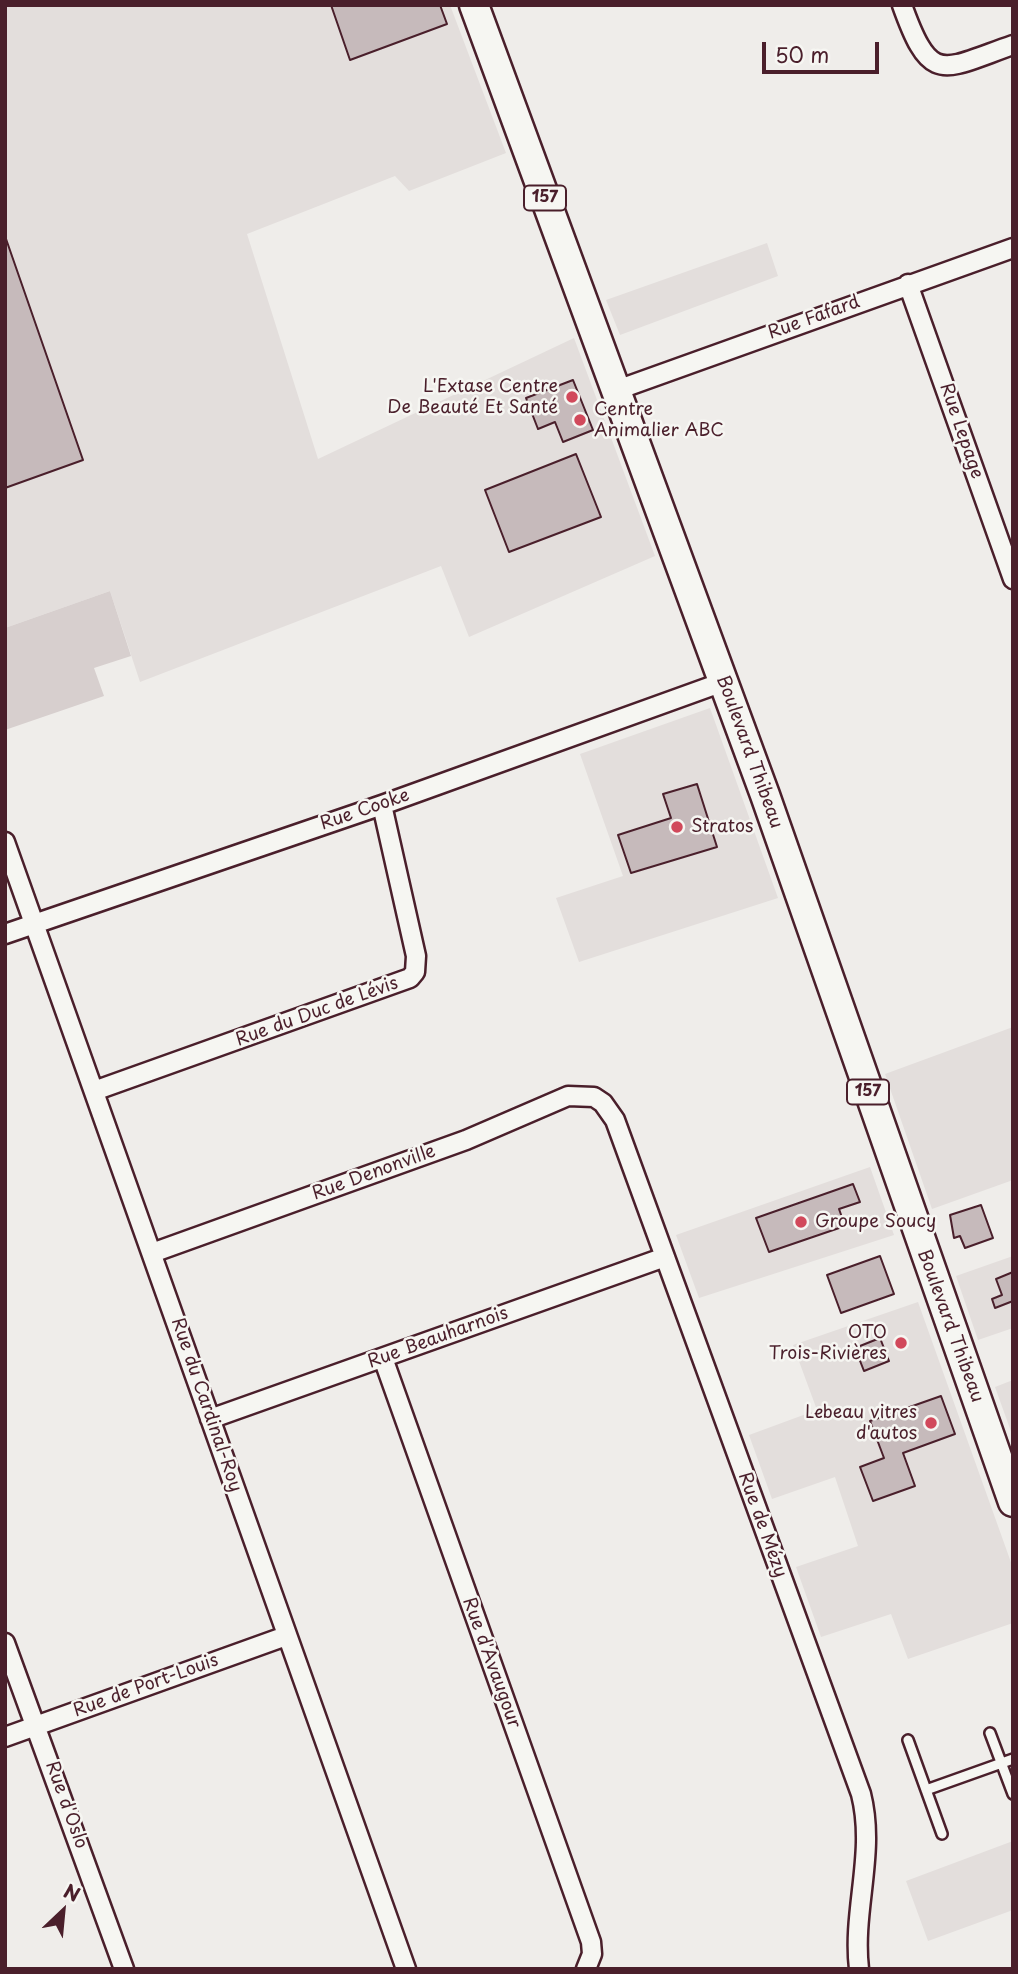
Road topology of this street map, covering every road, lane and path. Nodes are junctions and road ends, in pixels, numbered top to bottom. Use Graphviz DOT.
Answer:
graph roads {
  1 [pos="474,5"];
  2 [pos="902,5"];
  3 [pos="1013,45"];
  4 [pos="1013,248"];
  5 [pos="908,284"];
  6 [pos="617,390"];
  7 [pos="1013,579"];
  8 [pos="723,682"];
  9 [pos="382,805"];
  10 [pos="6,845"];
  11 [pos="34,924"];
  12 [pos="5,934"];
  13 [pos="94,1091"];
  14 [pos="594,1097"];
  15 [pos="152,1254"];
  16 [pos="665,1257"];
  17 [pos="383,1358"];
  18 [pos="211,1419"];
  19 [pos="1013,1502"];
  20 [pos="286,1636"];
  21 [pos="5,1643"];
  22 [pos="36,1726"];
  23 [pos="990,1733"];
  24 [pos="5,1737"];
  25 [pos="908,1740"];
  26 [pos="1013,1759"];
  27 [pos="1002,1763"];
  28 [pos="926,1790"];
  29 [pos="1013,1794"];
  30 [pos="942,1834"];
  31 [pos="124,1969"];
  32 [pos="406,1969"];
  33 [pos="586,1969"];
  34 [pos="859,1969"];
  1 -- 6 [label="main road, Boulevard Thibeau / 157"];
  2 -- 3 [label="street"];
  4 -- 5 [label="street, Rue Fafard"];
  5 -- 6 [label="street, Rue Fafard"];
  5 -- 7 [label="street, Rue Lepage"];
  6 -- 8 [label="main road, Boulevard Thibeau / 157"];
  8 -- 9 [label="street, Rue Cooke"];
  8 -- 19 [label="main road, Boulevard Thibeau / 157"];
  9 -- 11 [label="street, Rue Cooke"];
  9 -- 13 [label="street, Rue du Duc de Lévis"];
  10 -- 11 [label="street, Rue du Cardinal-Roy"];
  11 -- 12 [label="street, Rue Cooke"];
  11 -- 13 [label="street, Rue du Cardinal-Roy"];
  13 -- 15 [label="street, Rue du Cardinal-Roy"];
  14 -- 15 [label="street, Rue Denonville"];
  14 -- 16 [label="street, Rue de Mézy"];
  15 -- 18 [label="street, Rue du Cardinal-Roy"];
  16 -- 17 [label="street, Rue Beauharnois"];
  16 -- 34 [label="street, Rue de Mézy"];
  17 -- 18 [label="street, Rue Beauharnois"];
  17 -- 33 [label="street, Rue d'Avaugour"];
  18 -- 20 [label="street, Rue du Cardinal-Roy"];
  20 -- 22 [label="street, Rue de Port-Louis"];
  20 -- 32 [label="street, Rue du Cardinal-Roy"];
  21 -- 22 [label="street, Rue d'Oslo"];
  22 -- 24 [label="street, Rue de Port-Louis"];
  22 -- 31 [label="street, Rue d'Oslo"];
  23 -- 27 [label="lane"];
  25 -- 28 [label="lane"];
  26 -- 27 [label="lane"];
  27 -- 28 [label="lane"];
  27 -- 29 [label="lane"];
  28 -- 30 [label="lane"];
}
